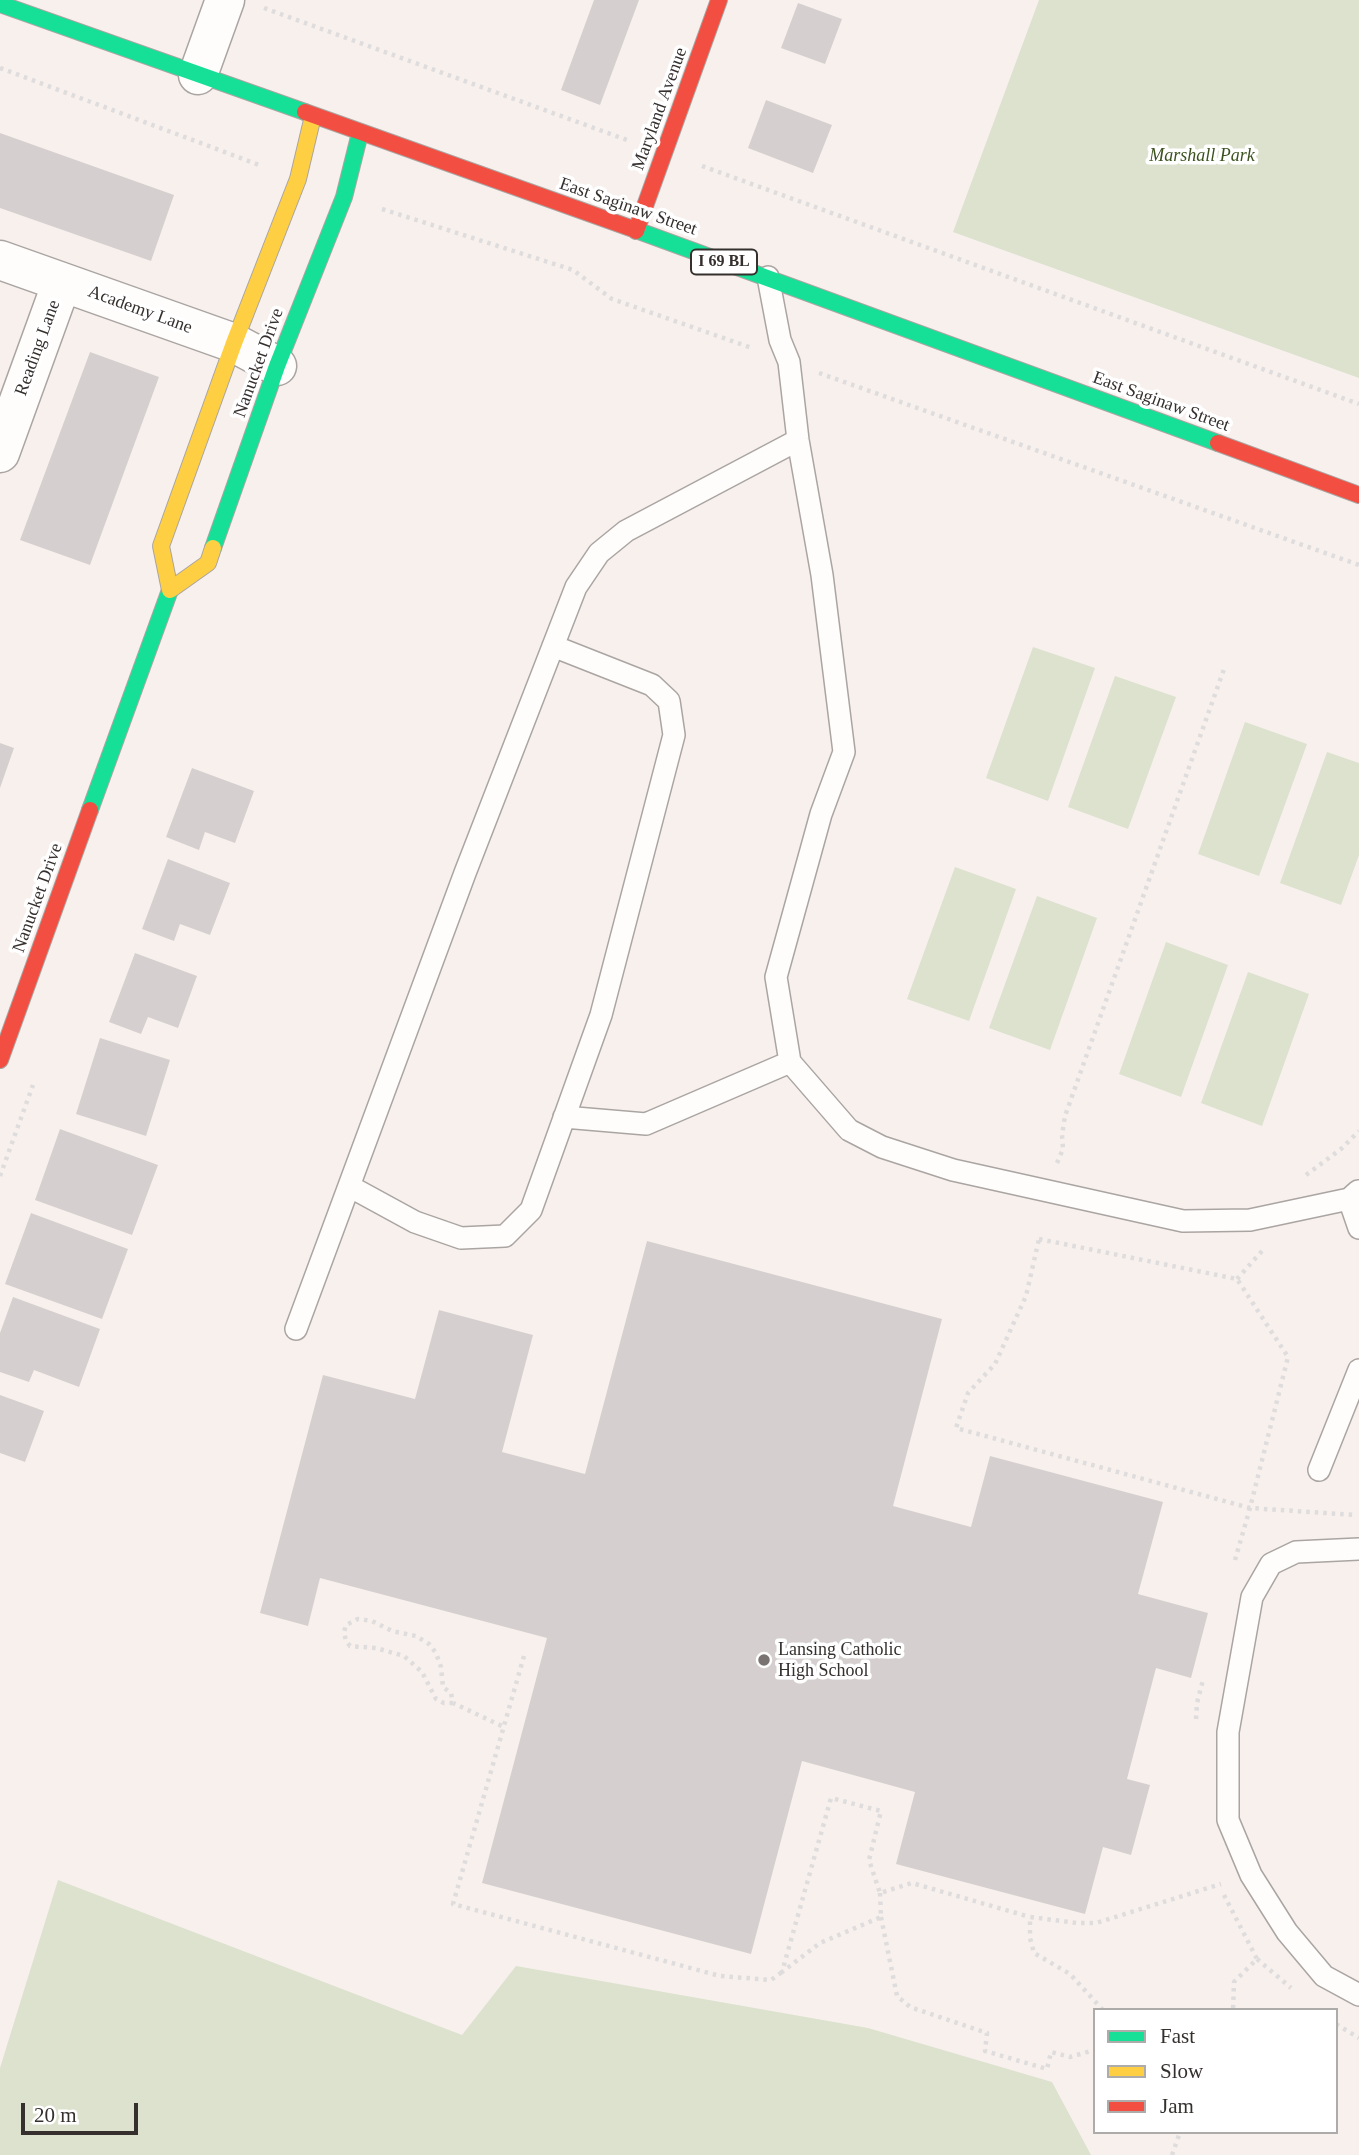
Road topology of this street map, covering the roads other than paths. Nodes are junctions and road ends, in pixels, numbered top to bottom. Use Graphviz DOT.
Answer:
graph roads {
  1 [pos="719,0"];
  2 [pos="224,2"];
  3 [pos="0,4"];
  4 [pos="198,75"];
  5 [pos="313,116"];
  6 [pos="360,133"];
  7 [pos="636,231"];
  8 [pos="0,260"];
  9 [pos="768,277"];
  10 [pos="62,282"];
  11 [pos="234,343"];
  12 [pos="278,366"];
  13 [pos="798,440"];
  14 [pos="0,453"];
  15 [pos="1359,495"];
  16 [pos="170,590"];
  17 [pos="553,646"];
  18 [pos="0,1060"];
  19 [pos="790,1062"];
  20 [pos="564,1117"];
  21 [pos="349,1186"];
  22 [pos="1354,1194"];
  23 [pos="1359,1228"];
  24 [pos="296,1329"];
  25 [pos="1359,1370"];
  26 [pos="1318,1470"];
  27 [pos="1359,1549"];
  28 [pos="1359,1995"];
  1 -- 7 [label="street, Maryland Avenue"];
  2 -- 4 [label="street"];
  3 -- 4 [label="street, East Saginaw Street / I 69 BL"];
  4 -- 5 [label="street, East Saginaw Street / I 69 BL"];
  5 -- 6 [label="street, East Saginaw Street / I 69 BL"];
  5 -- 11 [label="street, Nanucket Drive"];
  6 -- 7 [label="street, East Saginaw Street / I 69 BL"];
  6 -- 12 [label="street, Nanucket Drive"];
  7 -- 9 [label="street, East Saginaw Street / I 69 BL"];
  8 -- 10 [label="street, Academy Lane"];
  9 -- 13 [label="lane"];
  9 -- 15 [label="street, East Saginaw Street / I 69 BL"];
  10 -- 11 [label="street, Academy Lane"];
  10 -- 14 [label="street, Reading Lane"];
  11 -- 12 [label="street, Academy Lane"];
  11 -- 16 [label="street, Nanucket Drive"];
  12 -- 16 [label="street, Nanucket Drive"];
  13 -- 17 [label="lane"];
  13 -- 19 [label="lane"];
  16 -- 18 [label="street, Nanucket Drive"];
  17 -- 20 [label="lane"];
  17 -- 21 [label="lane"];
  19 -- 20 [label="lane"];
  19 -- 22 [label="lane"];
  20 -- 21 [label="lane"];
  21 -- 24 [label="lane"];
  22 -- 23 [label="lane"];
  25 -- 26 [label="lane"];
  27 -- 28 [label="lane"];
}
